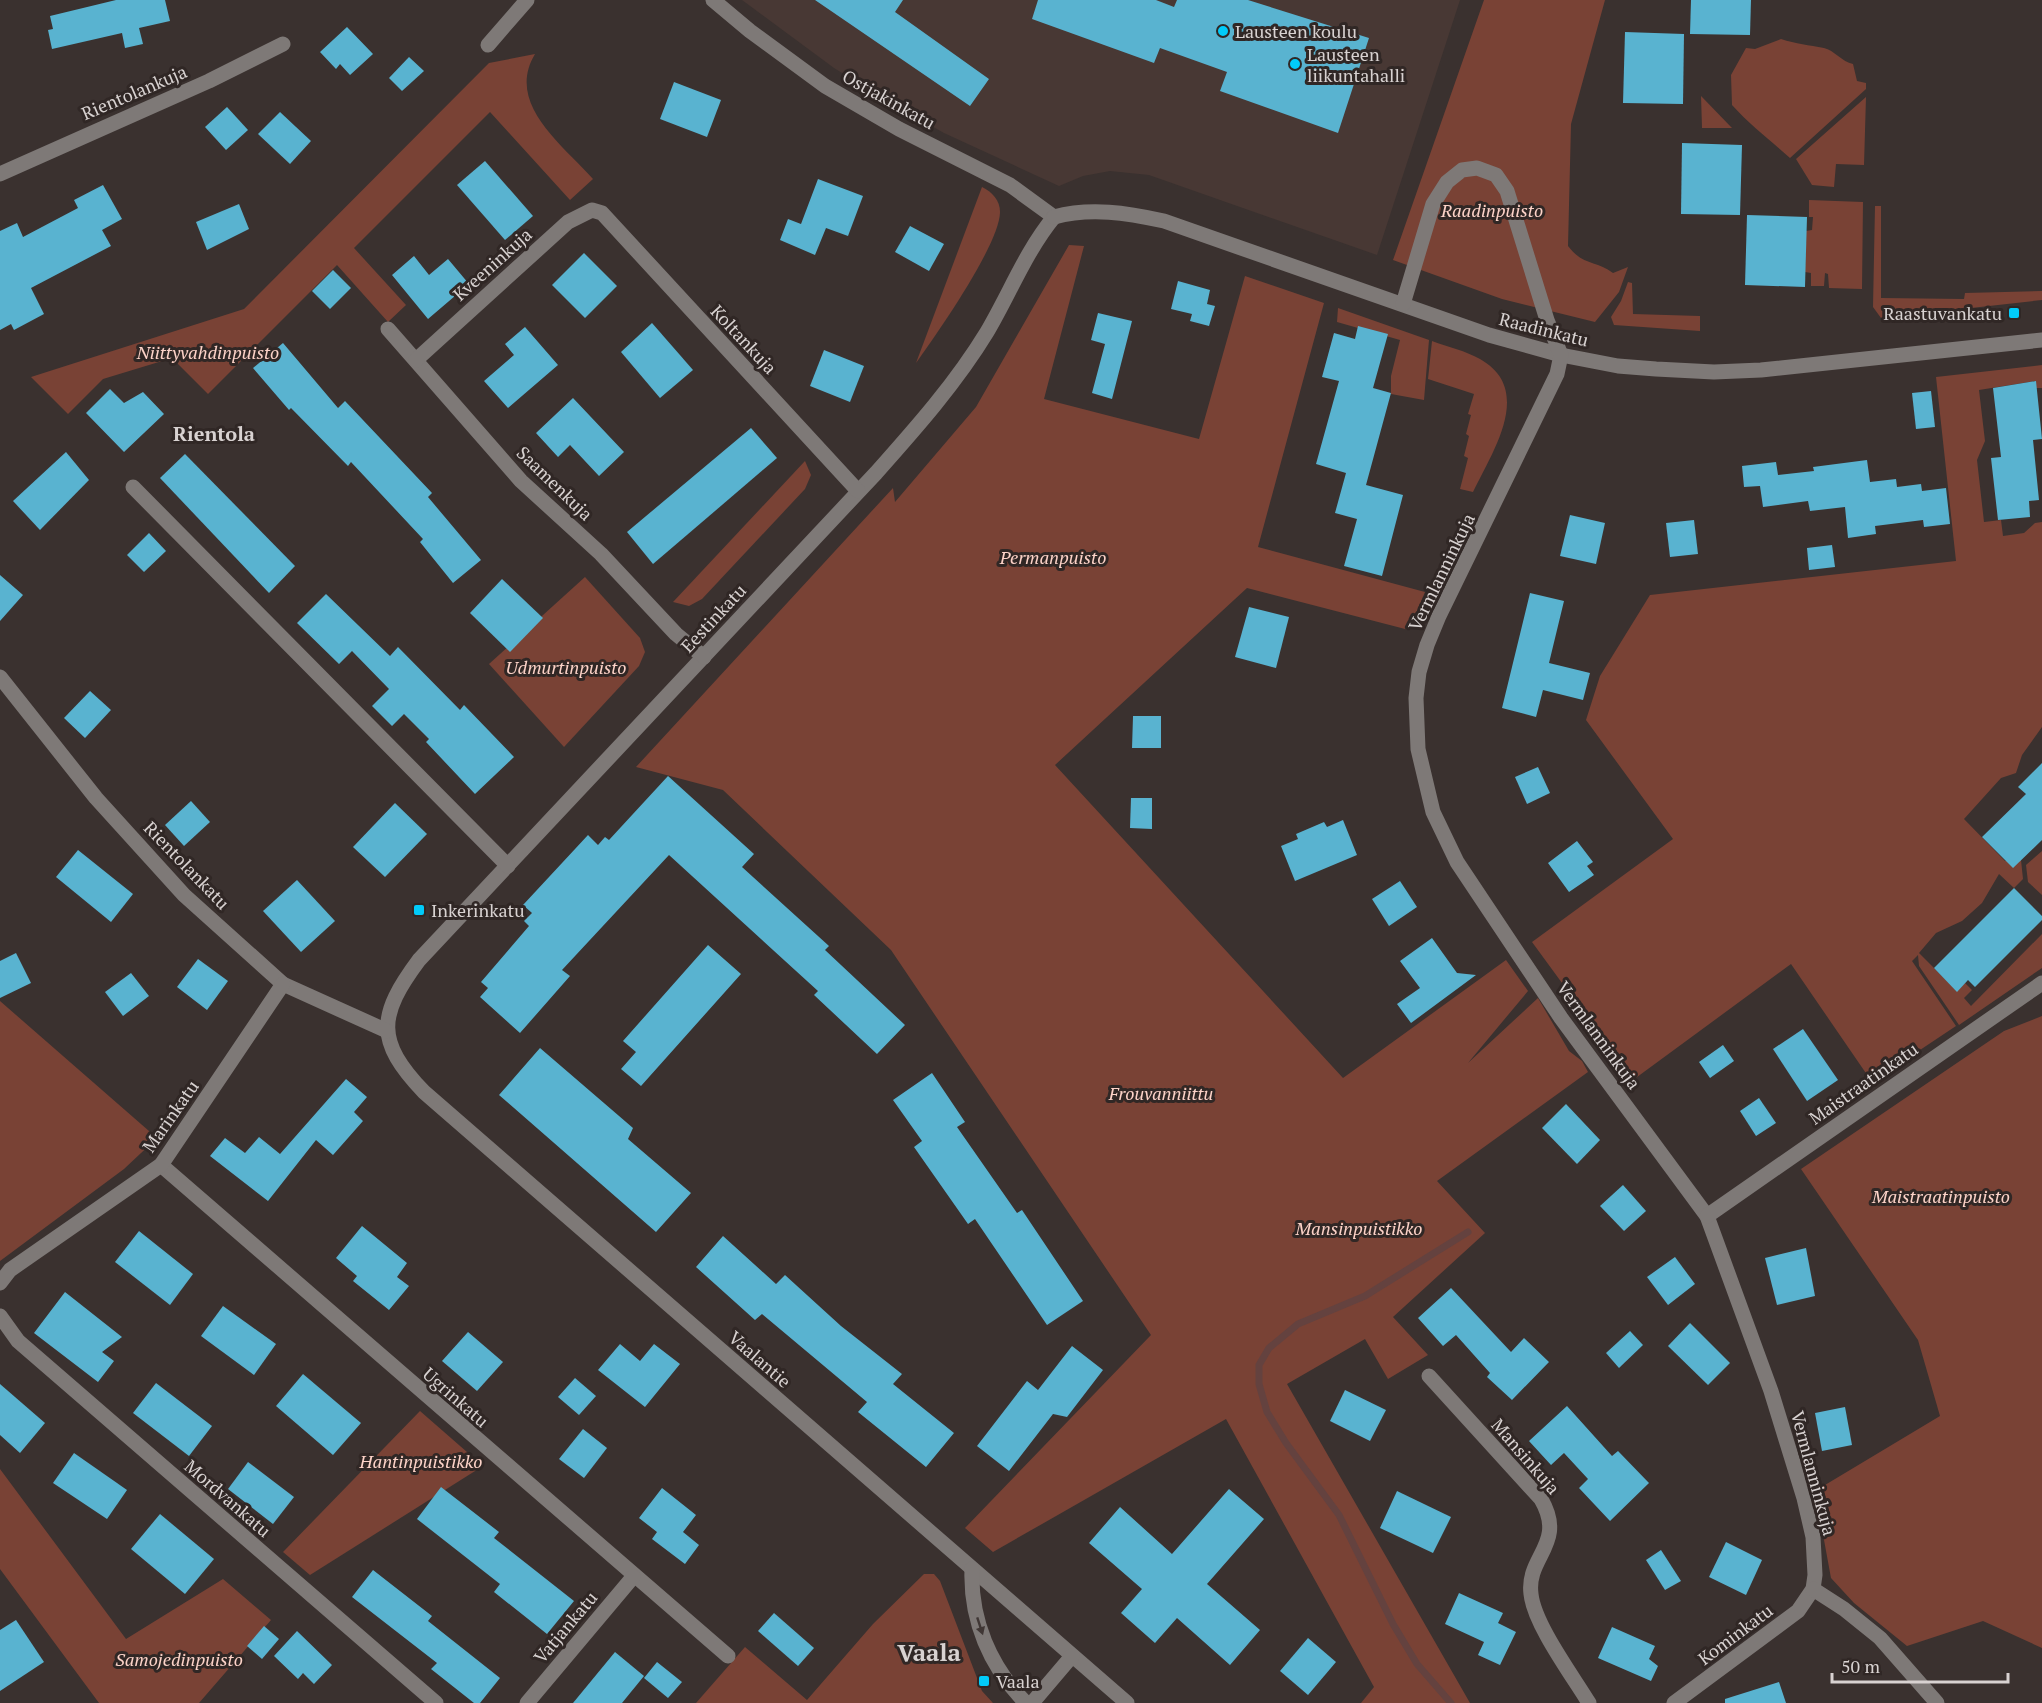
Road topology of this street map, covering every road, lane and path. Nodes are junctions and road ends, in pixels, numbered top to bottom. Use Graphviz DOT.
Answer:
graph roads {
  1 [pos="527,0"];
  2 [pos="713,0"];
  3 [pos="282,44"];
  4 [pos="488,45"];
  5 [pos="0,174"];
  6 [pos="602,213"];
  7 [pos="1054,217"];
  8 [pos="1403,304"];
  9 [pos="388,329"];
  10 [pos="2042,340"];
  11 [pos="1561,355"];
  12 [pos="416,360"];
  13 [pos="133,487"];
  14 [pos="858,491"];
  15 [pos="704,657"];
  16 [pos="0,676"];
  17 [pos="507,866"];
  18 [pos="283,984"];
  19 [pos="2042,984"];
  20 [pos="387,1031"];
  21 [pos="161,1165"];
  22 [pos="1707,1215"];
  23 [pos="0,1283"];
  24 [pos="0,1316"];
  25 [pos="1429,1376"];
  26 [pos="972,1569"];
  27 [pos="633,1577"];
  28 [pos="1813,1590"];
  29 [pos="728,1656"];
  30 [pos="1072,1656"];
  31 [pos="436,1703"];
  32 [pos="527,1703"];
  33 [pos="1026,1703"];
  34 [pos="1032,1703"];
  35 [pos="1127,1703"];
  36 [pos="1588,1703"];
  37 [pos="1674,1703"];
  38 [pos="1937,1703"];
  1 -- 4 [label="street"];
  2 -- 7 [label="street, Ostjakinkatu"];
  3 -- 5 [label="street, Rientolankuja"];
  6 -- 12 [label="street, Kveeninkuja"];
  6 -- 14 [label="street, Koltankuja"];
  7 -- 8 [label="street, Raadinkatu"];
  7 -- 14 [label="street, Eestinkatu"];
  8 -- 11 [label="street, Raadinkatu"];
  8 -- 11 [label="street"];
  9 -- 12 [label="street, Saamenkuja"];
  10 -- 11 [label="street, Raadinkatu"];
  11 -- 22 [label="street, Vermlanninkuja"];
  12 -- 15 [label="street, Saamenkuja"];
  13 -- 17 [label="street"];
  14 -- 15 [label="street, Eestinkatu"];
  15 -- 17 [label="street, Eestinkatu"];
  16 -- 18 [label="street, Rientolankatu"];
  17 -- 20 [label="street, Eestinkatu"];
  18 -- 20 [label="street, Rientolankatu"];
  18 -- 21 [label="street, Marinkatu"];
  19 -- 22 [label="street, Maistraatinkatu"];
  20 -- 26 [label="street, Vaalantie"];
  21 -- 23 [label="street, Marinkatu"];
  21 -- 27 [label="street, Ugrinkatu"];
  22 -- 28 [label="street, Vermlanninkuja"];
  24 -- 31 [label="street, Mordvankatu"];
  25 -- 36 [label="street, Mansinkuja"];
  26 -- 30 [label="street, Vaalantie"];
  26 -- 33 [label="street, one-way"];
  27 -- 29 [label="street, Ugrinkatu"];
  27 -- 32 [label="street, Vatjankatu"];
  28 -- 37 [label="street, Kominkatu"];
  28 -- 38 [label="street"];
  30 -- 34 [label="street"];
  30 -- 35 [label="street, Vaalantie"];
}
